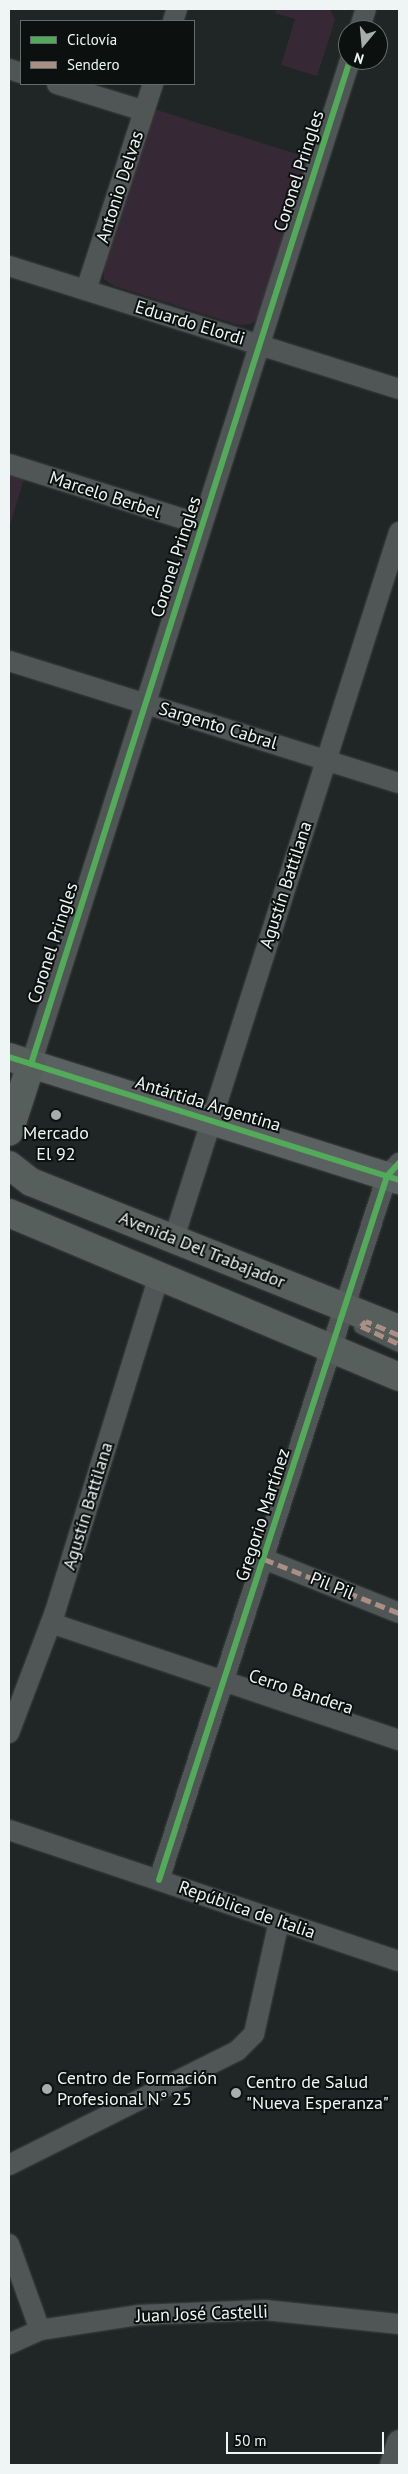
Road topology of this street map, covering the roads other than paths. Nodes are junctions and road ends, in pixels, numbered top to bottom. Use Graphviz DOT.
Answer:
graph roads {
  1 [pos="347,70"];
  2 [pos="60,85"];
  3 [pos="153,85"];
  4 [pos="144,111"];
  5 [pos="9,266"];
  6 [pos="86,290"];
  7 [pos="259,345"];
  8 [pos="399,389"];
  9 [pos="9,464"];
  10 [pos="202,525"];
  11 [pos="399,532"];
  12 [pos="9,661"];
  13 [pos="145,704"];
  14 [pos="326,760"];
  15 [pos="399,783"];
  16 [pos="20,1060"];
  17 [pos="211,1120"];
  18 [pos="9,1132"];
  19 [pos="9,1165"];
  20 [pos="395,1173"];
  21 [pos="9,1214"];
  22 [pos="174,1238"];
  23 [pos="159,1276"];
  24 [pos="347,1307"];
  25 [pos="399,1329"];
  26 [pos="399,1335"];
  27 [pos="399,1344"];
  28 [pos="333,1350"];
  29 [pos="399,1377"];
  30 [pos="264,1559"];
  31 [pos="399,1613"];
  32 [pos="51,1623"];
  33 [pos="224,1683"];
  34 [pos="9,1733"];
  35 [pos="399,1740"];
  36 [pos="9,1830"];
  37 [pos="160,1880"];
  38 [pos="279,1920"];
  39 [pos="399,1961"];
  40 [pos="9,2165"];
  41 [pos="9,2244"];
  42 [pos="399,2324"];
  43 [pos="40,2330"];
  44 [pos="9,2344"];
  1 -- 7 [label="street, Coronel Pringles"];
  2 -- 4 [label="street"];
  3 -- 4 [label="street, Antonio Delvas"];
  4 -- 6 [label="street, Antonio Delvas"];
  5 -- 6 [label="street, Eduardo Elordi"];
  6 -- 7 [label="street, Eduardo Elordi"];
  7 -- 8 [label="street, Eduardo Elordi"];
  7 -- 10 [label="street, Coronel Pringles"];
  9 -- 10 [label="street, Marcelo Berbel"];
  10 -- 13 [label="street, Coronel Pringles"];
  11 -- 14 [label="street, Agustín Battilana"];
  12 -- 13 [label="street, Sargento Cabral"];
  13 -- 14 [label="street, Sargento Cabral"];
  13 -- 16 [label="street, Coronel Pringles"];
  14 -- 15 [label="street, Sargento Cabral"];
  14 -- 17 [label="street, Agustín Battilana"];
  16 -- 17 [label="main road, Antártida Argentina"];
  16 -- 18 [label="main road, Coronel Pringles"];
  17 -- 20 [label="main road, Antártida Argentina"];
  17 -- 22 [label="street, Agustín Battilana"];
  19 -- 22 [label="main road, Avenida Del Trabajador"];
  20 -- 24 [label="street, Gregorio Martínez"];
  21 -- 23 [label="main road"];
  22 -- 24 [label="main road, Avenida Del Trabajador"];
  23 -- 28 [label="main road"];
  23 -- 32 [label="street, Agustín Battilana"];
  24 -- 25 [label="main road, Avenida Del Trabajador"];
  24 -- 28 [label="street, Gregorio Martínez"];
  26 -- 27 [label="street"];
  28 -- 29 [label="main road"];
  28 -- 30 [label="street, Gregorio Martínez"];
  30 -- 31 [label="street, Pil Pil"];
  30 -- 33 [label="street, Gregorio Martínez"];
  32 -- 33 [label="street, Cerro Bandera"];
  32 -- 34 [label="street, Agustín Battilana"];
  33 -- 35 [label="street, Cerro Bandera"];
  33 -- 37 [label="street, Gregorio Martínez"];
  36 -- 37 [label="street, República de Italia"];
  37 -- 38 [label="street, República de Italia"];
  38 -- 39 [label="street, República de Italia"];
  38 -- 40 [label="street"];
  41 -- 43 [label="street"];
  42 -- 43 [label="street, Juan José Castelli"];
  43 -- 44 [label="street, Juan José Castelli"];
}
